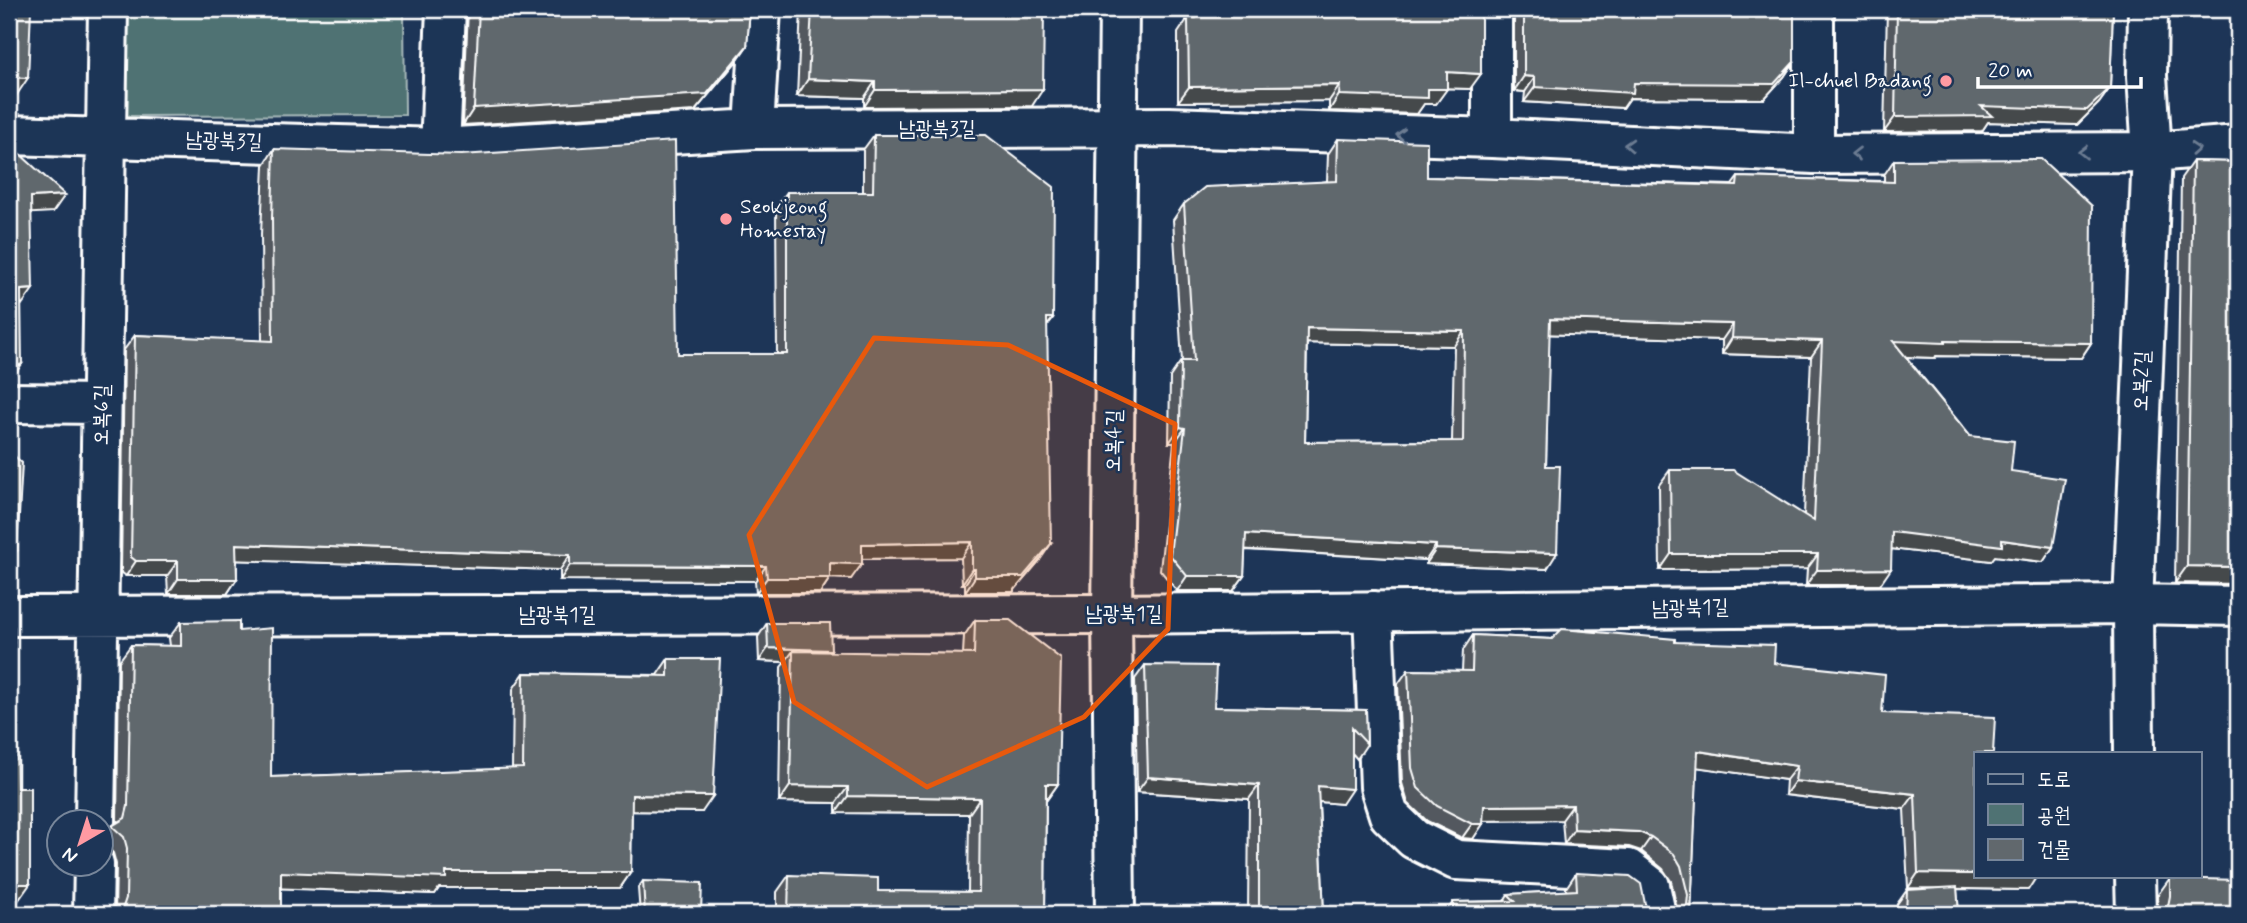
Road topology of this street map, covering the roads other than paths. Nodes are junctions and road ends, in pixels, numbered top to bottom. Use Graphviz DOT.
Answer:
graph roads {
  1 [pos="108,9"];
  2 [pos="446,9"];
  3 [pos="761,9"];
  4 [pos="1119,9"];
  5 [pos="1492,9"];
  6 [pos="1814,9"];
  7 [pos="2148,9"];
  8 [pos="1119,128"];
  9 [pos="754,130"];
  10 [pos="9,135"];
  11 [pos="106,137"];
  12 [pos="1492,138"];
  13 [pos="2238,145"];
  14 [pos="440,148"];
  15 [pos="2152,152"];
  16 [pos="1814,154"];
  17 [pos="9,403"];
  18 [pos="102,404"];
  19 [pos="2133,604"];
  20 [pos="2238,606"];
  21 [pos="1373,611"];
  22 [pos="1112,614"];
  23 [pos="9,616"];
  24 [pos="98,616"];
  25 [pos="2134,752"];
  26 [pos="95,808"];
  27 [pos="94,878"];
  28 [pos="2135,878"];
  29 [pos="93,914"];
  30 [pos="1115,914"];
  31 [pos="1656,914"];
  32 [pos="2136,914"];
  1 -- 11 [label="street, 오복6길"];
  2 -- 14 [label="street"];
  3 -- 9 [label="street"];
  4 -- 8 [label="street, 오복4길"];
  5 -- 12 [label="street"];
  6 -- 16 [label="street"];
  7 -- 15 [label="street, 오복2길"];
  8 -- 9 [label="street, 남광북3길"];
  12 -- 8 [label="street, 남광북3길, one-way"];
  8 -- 22 [label="street, 오복4길"];
  9 -- 14 [label="street, 남광북3길"];
  10 -- 11 [label="street, 남광북3길"];
  11 -- 14 [label="street, 남광북3길"];
  11 -- 18 [label="street, 오복6길"];
  16 -- 12 [label="street, 남광북3길, one-way"];
  15 -- 13 [label="street, 남광북3길, one-way"];
  15 -- 16 [label="street, 남광북3길, one-way"];
  15 -- 19 [label="street, 오복2길"];
  17 -- 18 [label="street"];
  18 -- 24 [label="street, 오복6길"];
  19 -- 20 [label="street, 남광북1길"];
  19 -- 21 [label="street, 남광북1길"];
  19 -- 25 [label="street, 오복2길"];
  21 -- 22 [label="street, 남광북1길"];
  21 -- 31 [label="street"];
  22 -- 24 [label="street, 남광북1길"];
  22 -- 30 [label="street, 오복4길"];
  23 -- 24 [label="street, 남광북1길"];
  24 -- 26 [label="street, 오복6길"];
  27 -- 29 [label="street"];
  28 -- 32 [label="street"];
}
